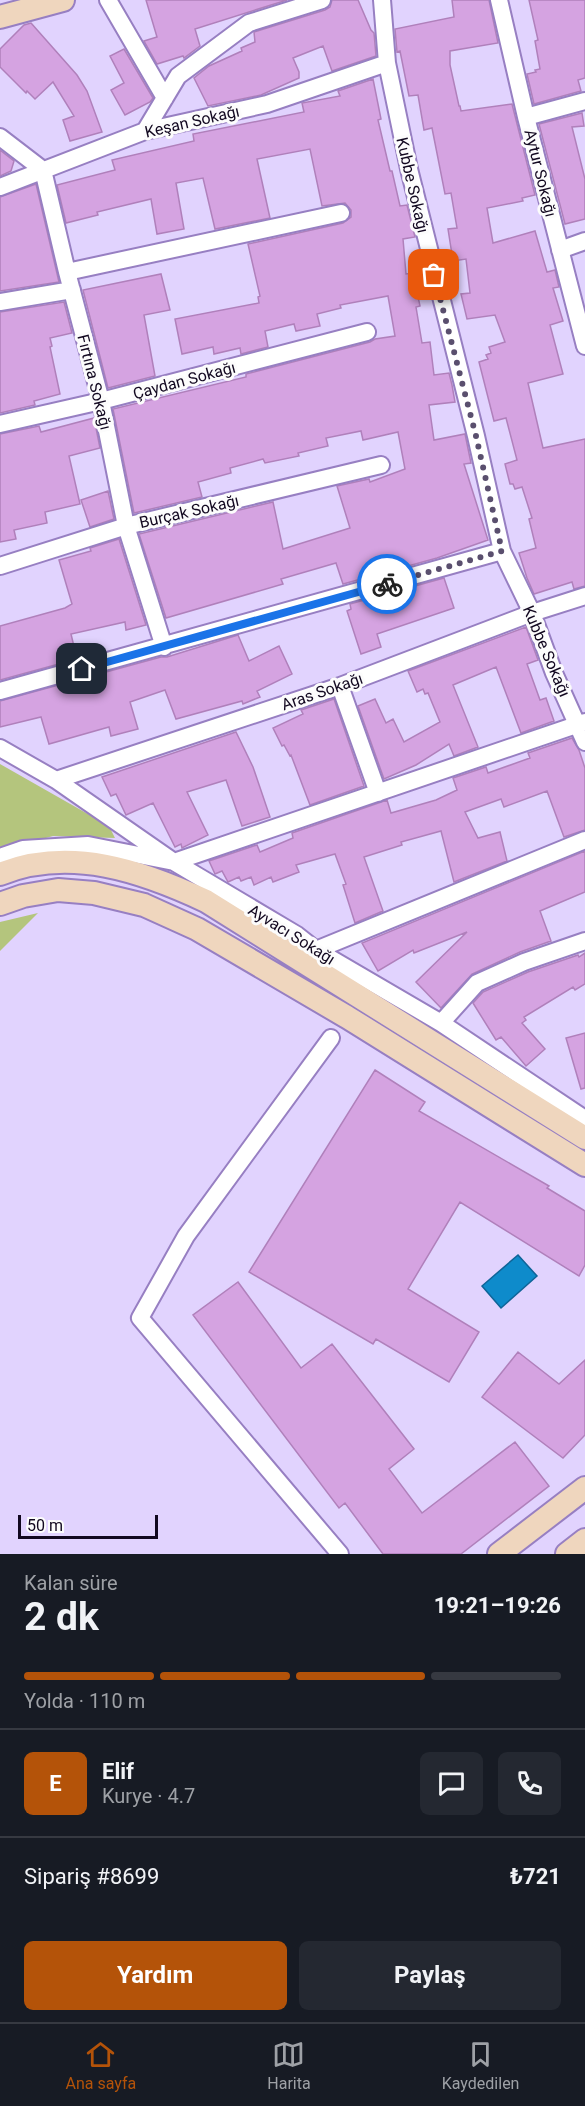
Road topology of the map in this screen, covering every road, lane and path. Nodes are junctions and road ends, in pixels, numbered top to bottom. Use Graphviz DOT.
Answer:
graph roads {
  1 [pos="63,0"];
  2 [pos="108,0"];
  3 [pos="322,0"];
  4 [pos="382,0"];
  5 [pos="499,0"];
  6 [pos="8,15"];
  7 [pos="387,63"];
  8 [pos="165,98"];
  9 [pos="585,101"];
  10 [pos="526,117"];
  11 [pos="145,131"];
  12 [pos="0,137"];
  13 [pos="43,170"];
  14 [pos="0,187"];
  15 [pos="341,213"];
  16 [pos="585,241"];
  17 [pos="560,250"];
  18 [pos="67,272"];
  19 [pos="72,290"];
  20 [pos="0,302"];
  21 [pos="367,332"];
  22 [pos="585,346"];
  23 [pos="101,401"];
  24 [pos="0,424"];
  25 [pos="381,465"];
  26 [pos="126,526"];
  27 [pos="502,551"];
  28 [pos="0,566"];
  29 [pos="585,596"];
  30 [pos="532,613"];
  31 [pos="164,646"];
  32 [pos="340,686"];
  33 [pos="0,692"];
  34 [pos="582,723"];
  35 [pos="585,742"];
  36 [pos="0,748"];
  37 [pos="56,780"];
  38 [pos="378,793"];
  39 [pos="585,840"];
  40 [pos="0,857"];
  41 [pos="174,862"];
  42 [pos="0,874"];
  43 [pos="0,904"];
  44 [pos="585,941"];
  45 [pos="315,950"];
  46 [pos="441,1023"];
  47 [pos="331,1038"];
  48 [pos="585,1119"];
  49 [pos="585,1138"];
  50 [pos="585,1165"];
  51 [pos="585,1488"];
  52 [pos="585,1540"];
  53 [pos="340,1554"];
  54 [pos="499,1554"];
  55 [pos="567,1554"];
  1 -- 6 [label="main road"];
  2 -- 8 [label="street"];
  3 -- 8 [label="street"];
  4 -- 7 [label="street, Kubbe Sokağı"];
  5 -- 10 [label="street, Aytur Sokağı"];
  7 -- 11 [label="street, Keşan Sokağı"];
  7 -- 27 [label="street, Kubbe Sokağı"];
  8 -- 11 [label="street"];
  9 -- 10 [label="street"];
  10 -- 17 [label="street, Aytur Sokağı"];
  11 -- 13 [label="street, Keşan Sokağı"];
  12 -- 13 [label="street"];
  13 -- 14 [label="street, Keşan Sokağı"];
  13 -- 18 [label="street, Fırtına Sokağı"];
  15 -- 18 [label="street"];
  16 -- 17 [label="street"];
  17 -- 22 [label="street, Aytur Sokağı"];
  18 -- 19 [label="street, Fırtına Sokağı"];
  19 -- 20 [label="street"];
  19 -- 23 [label="street, Fırtına Sokağı"];
  21 -- 23 [label="street, Çaydan Sokağı"];
  23 -- 24 [label="street, Çaydan Sokağı"];
  23 -- 26 [label="street, Fırtına Sokağı"];
  25 -- 26 [label="street, Burçak Sokağı"];
  26 -- 28 [label="street, Burçak Sokağı"];
  26 -- 31 [label="street, Fırtına Sokağı"];
  27 -- 30 [label="street, Kubbe Sokağı"];
  27 -- 31 [label="street"];
  29 -- 30 [label="street, Aras Sokağı"];
  30 -- 32 [label="street, Aras Sokağı"];
  30 -- 34 [label="street, Kubbe Sokağı"];
  31 -- 33 [label="street"];
  32 -- 37 [label="street, Aras Sokağı"];
  32 -- 38 [label="street"];
  34 -- 35 [label="street, Kubbe Sokağı"];
  34 -- 38 [label="street"];
  36 -- 37 [label="street, Ayvacı Sokağı"];
  37 -- 41 [label="street, Ayvacı Sokağı"];
  38 -- 41 [label="street"];
  39 -- 45 [label="street"];
  40 -- 41 [label="street"];
  41 -- 45 [label="street, Ayvacı Sokağı"];
  42 -- 49 [label="main road"];
  43 -- 50 [label="main road"];
  44 -- 46 [label="street"];
  45 -- 46 [label="street, Ayvacı Sokağı"];
  46 -- 48 [label="street, Ayvacı Sokağı"];
  47 -- 53 [label="street"];
  51 -- 54 [label="main road"];
  52 -- 55 [label="main road"];
}
